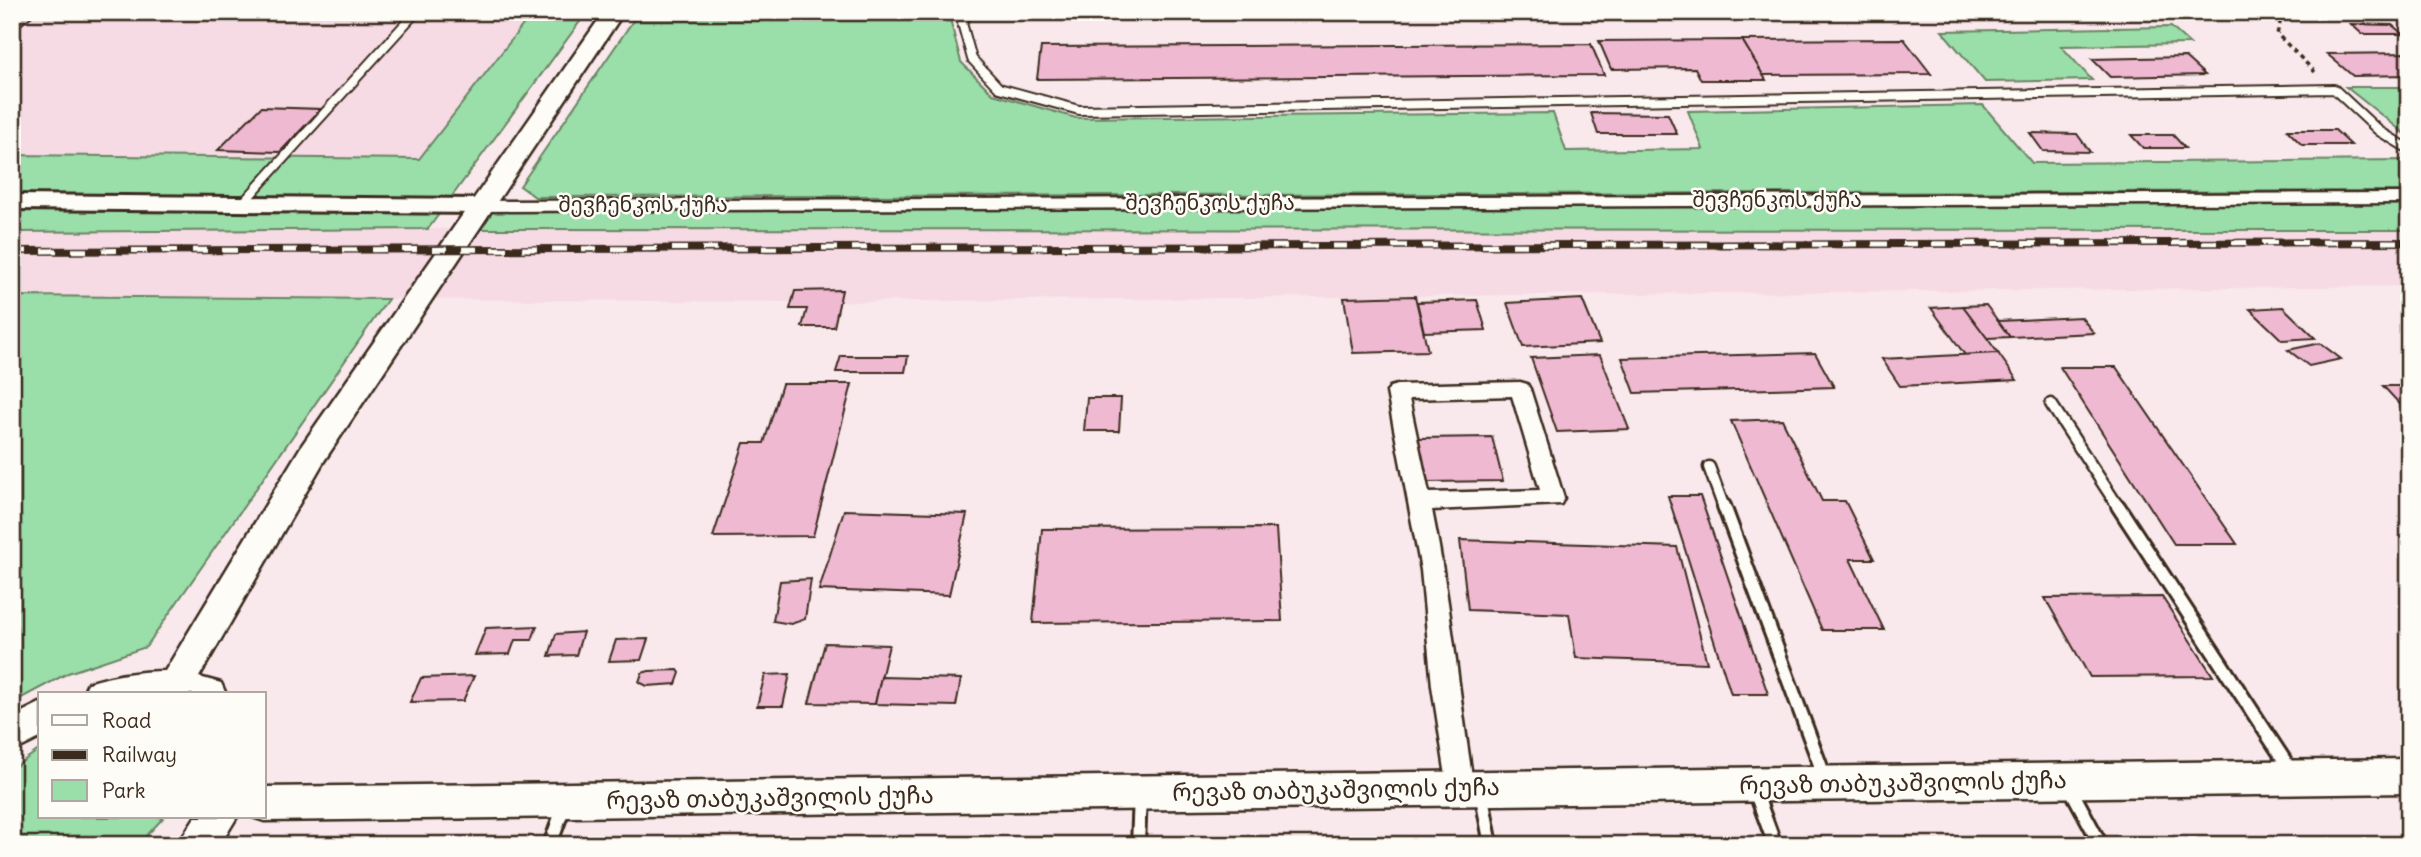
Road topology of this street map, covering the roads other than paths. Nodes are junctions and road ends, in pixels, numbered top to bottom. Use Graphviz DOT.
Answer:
graph roads {
  1 [pos="416,12"];
  2 [pos="614,12"];
  3 [pos="968,12"];
  4 [pos="2409,149"];
  5 [pos="2409,198"];
  6 [pos="12,202"];
  7 [pos="242,204"];
  8 [pos="481,206"];
  9 [pos="2051,404"];
  10 [pos="1709,467"];
  11 [pos="1419,502"];
  12 [pos="192,690"];
  13 [pos="109,692"];
  14 [pos="38,720"];
  15 [pos="12,736"];
  16 [pos="2409,776"];
  17 [pos="2295,778"];
  18 [pos="2066,781"];
  19 [pos="1827,784"];
  20 [pos="1752,785"];
  21 [pos="1471,788"];
  22 [pos="1140,793"];
  23 [pos="566,800"];
  24 [pos="266,804"];
  25 [pos="217,818"];
  26 [pos="196,845"];
  27 [pos="550,845"];
  28 [pos="1138,845"];
  29 [pos="1491,845"];
  30 [pos="1775,845"];
  31 [pos="2101,845"];
  1 -- 7 [label="lane"];
  2 -- 8 [label="main road"];
  3 -- 4 [label="lane"];
  5 -- 8 [label="street, შევჩენკოს ქუჩა"];
  6 -- 7 [label="street, შევჩენკოს ქუჩა"];
  7 -- 8 [label="street, შევჩენკოს ქუჩა"];
  8 -- 12 [label="main road"];
  9 -- 17 [label="lane"];
  10 -- 19 [label="lane"];
  11 -- 11 [label="street"];
  11 -- 21 [label="street"];
  12 -- 13 [label="main road"];
  14 -- 15 [label="main road"];
  16 -- 17 [label="main road, რევაზ თაბუკაშვილის ქუჩა"];
  17 -- 18 [label="main road, რევაზ თაბუკაშვილის ქუჩა"];
  18 -- 19 [label="main road, რევაზ თაბუკაშვილის ქუჩა"];
  18 -- 31 [label="lane"];
  19 -- 20 [label="main road, რევაზ თაბუკაშვილის ქუჩა"];
  20 -- 21 [label="main road, რევაზ თაბუკაშვილის ქუჩა"];
  20 -- 30 [label="lane"];
  21 -- 22 [label="main road, რევაზ თაბუკაშვილის ქუჩა"];
  21 -- 29 [label="lane"];
  22 -- 23 [label="main road, რევაზ თაბუკაშვილის ქუჩა"];
  22 -- 28 [label="lane"];
  23 -- 24 [label="main road, რევაზ თაბუკაშვილის ქუჩა"];
  23 -- 27 [label="lane"];
  25 -- 26 [label="main road"];
}
